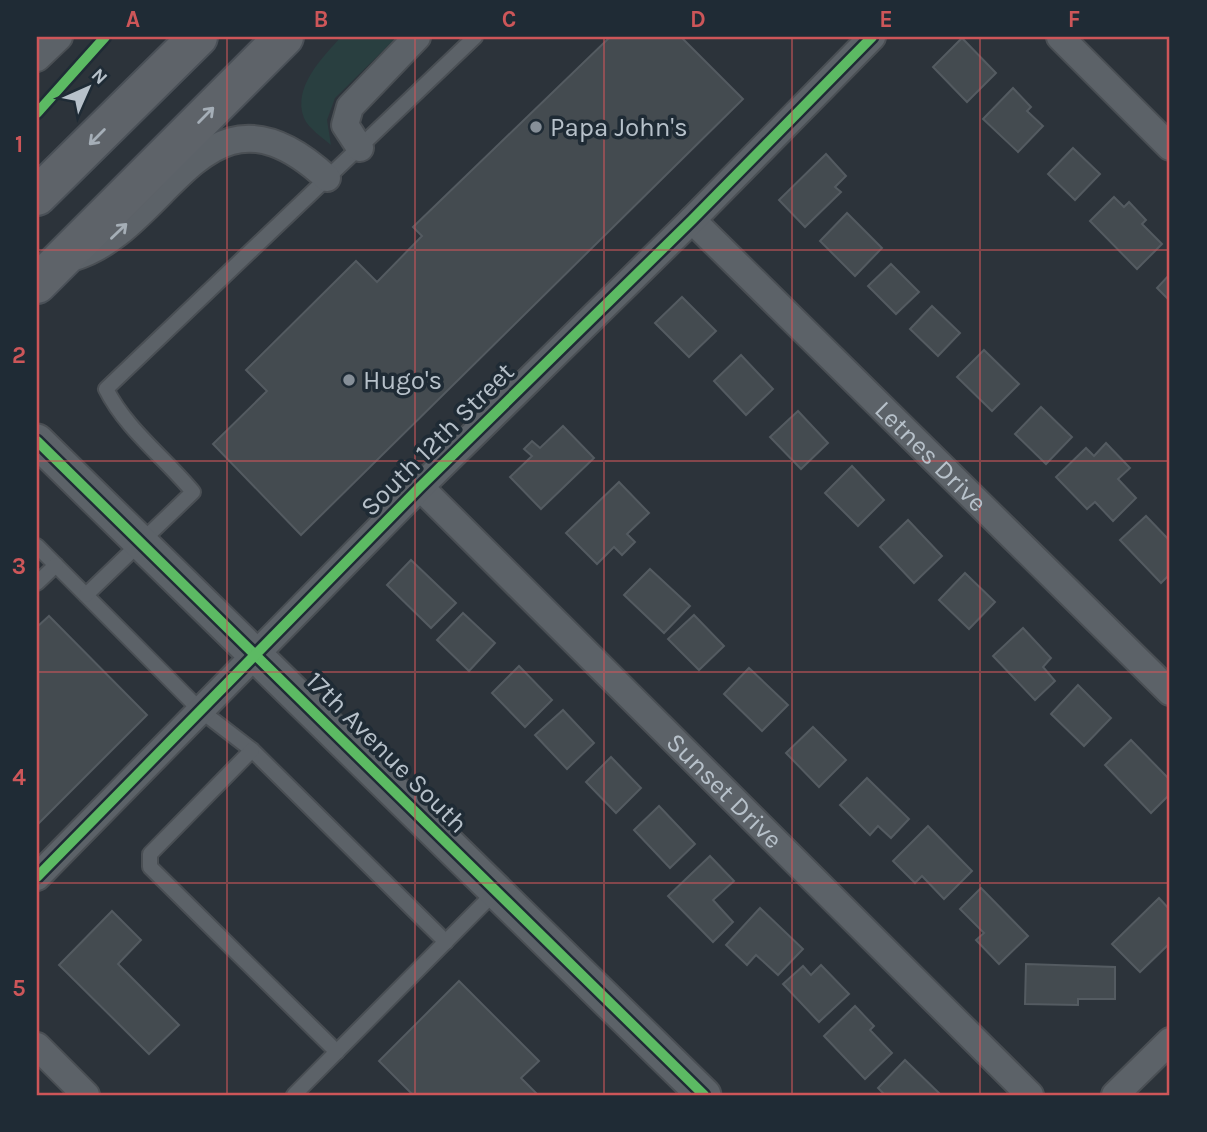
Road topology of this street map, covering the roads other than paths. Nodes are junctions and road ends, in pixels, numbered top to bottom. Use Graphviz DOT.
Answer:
graph roads {
  1 [pos="58,37"];
  2 [pos="198,37"];
  3 [pos="284,37"];
  4 [pos="417,37"];
  5 [pos="475,37"];
  6 [pos="872,37"];
  7 [pos="1060,37"];
  8 [pos="37,58"];
  9 [pos="1170,146"];
  10 [pos="360,148"];
  11 [pos="327,178"];
  12 [pos="37,196"];
  13 [pos="692,220"];
  14 [pos="48,273"];
  15 [pos="37,441"];
  16 [pos="420,487"];
  17 [pos="140,542"];
  18 [pos="37,546"];
  19 [pos="56,565"];
  20 [pos="37,583"];
  21 [pos="86,595"];
  22 [pos="255,654"];
  23 [pos="1170,692"];
  24 [pos="200,710"];
  25 [pos="252,750"];
  26 [pos="37,877"];
  27 [pos="496,891"];
  28 [pos="446,942"];
  29 [pos="1170,1041"];
  30 [pos="37,1046"];
  31 [pos="337,1052"];
  32 [pos="86,1095"];
  33 [pos="294,1095"];
  34 [pos="704,1095"];
  35 [pos="1030,1095"];
  36 [pos="1115,1095"];
  1 -- 8 [label="street"];
  2 -- 12 [label="main road, one-way"];
  14 -- 3 [label="main road, one-way"];
  4 -- 10 [label="street"];
  5 -- 10 [label="lane"];
  6 -- 13 [label="street, South 12th Street"];
  7 -- 9 [label="street"];
  10 -- 11 [label="lane"];
  14 -- 11 [label="street, one-way"];
  11 -- 17 [label="lane"];
  13 -- 16 [label="street, South 12th Street"];
  13 -- 23 [label="street, Letnes Drive"];
  15 -- 17 [label="street, 17th Avenue South"];
  16 -- 22 [label="street, South 12th Street"];
  16 -- 35 [label="street, Sunset Drive"];
  17 -- 21 [label="lane"];
  17 -- 22 [label="street, 17th Avenue South"];
  18 -- 19 [label="lane"];
  19 -- 20 [label="lane"];
  19 -- 21 [label="lane"];
  21 -- 24 [label="lane"];
  22 -- 24 [label="street, South 12th Street"];
  22 -- 27 [label="street, 17th Avenue South"];
  24 -- 25 [label="lane"];
  24 -- 26 [label="street, South 12th Street"];
  25 -- 28 [label="lane"];
  25 -- 31 [label="lane"];
  27 -- 28 [label="lane"];
  27 -- 34 [label="street, 17th Avenue South"];
  28 -- 31 [label="lane"];
  29 -- 36 [label="street"];
  30 -- 32 [label="street"];
  31 -- 33 [label="lane"];
}
